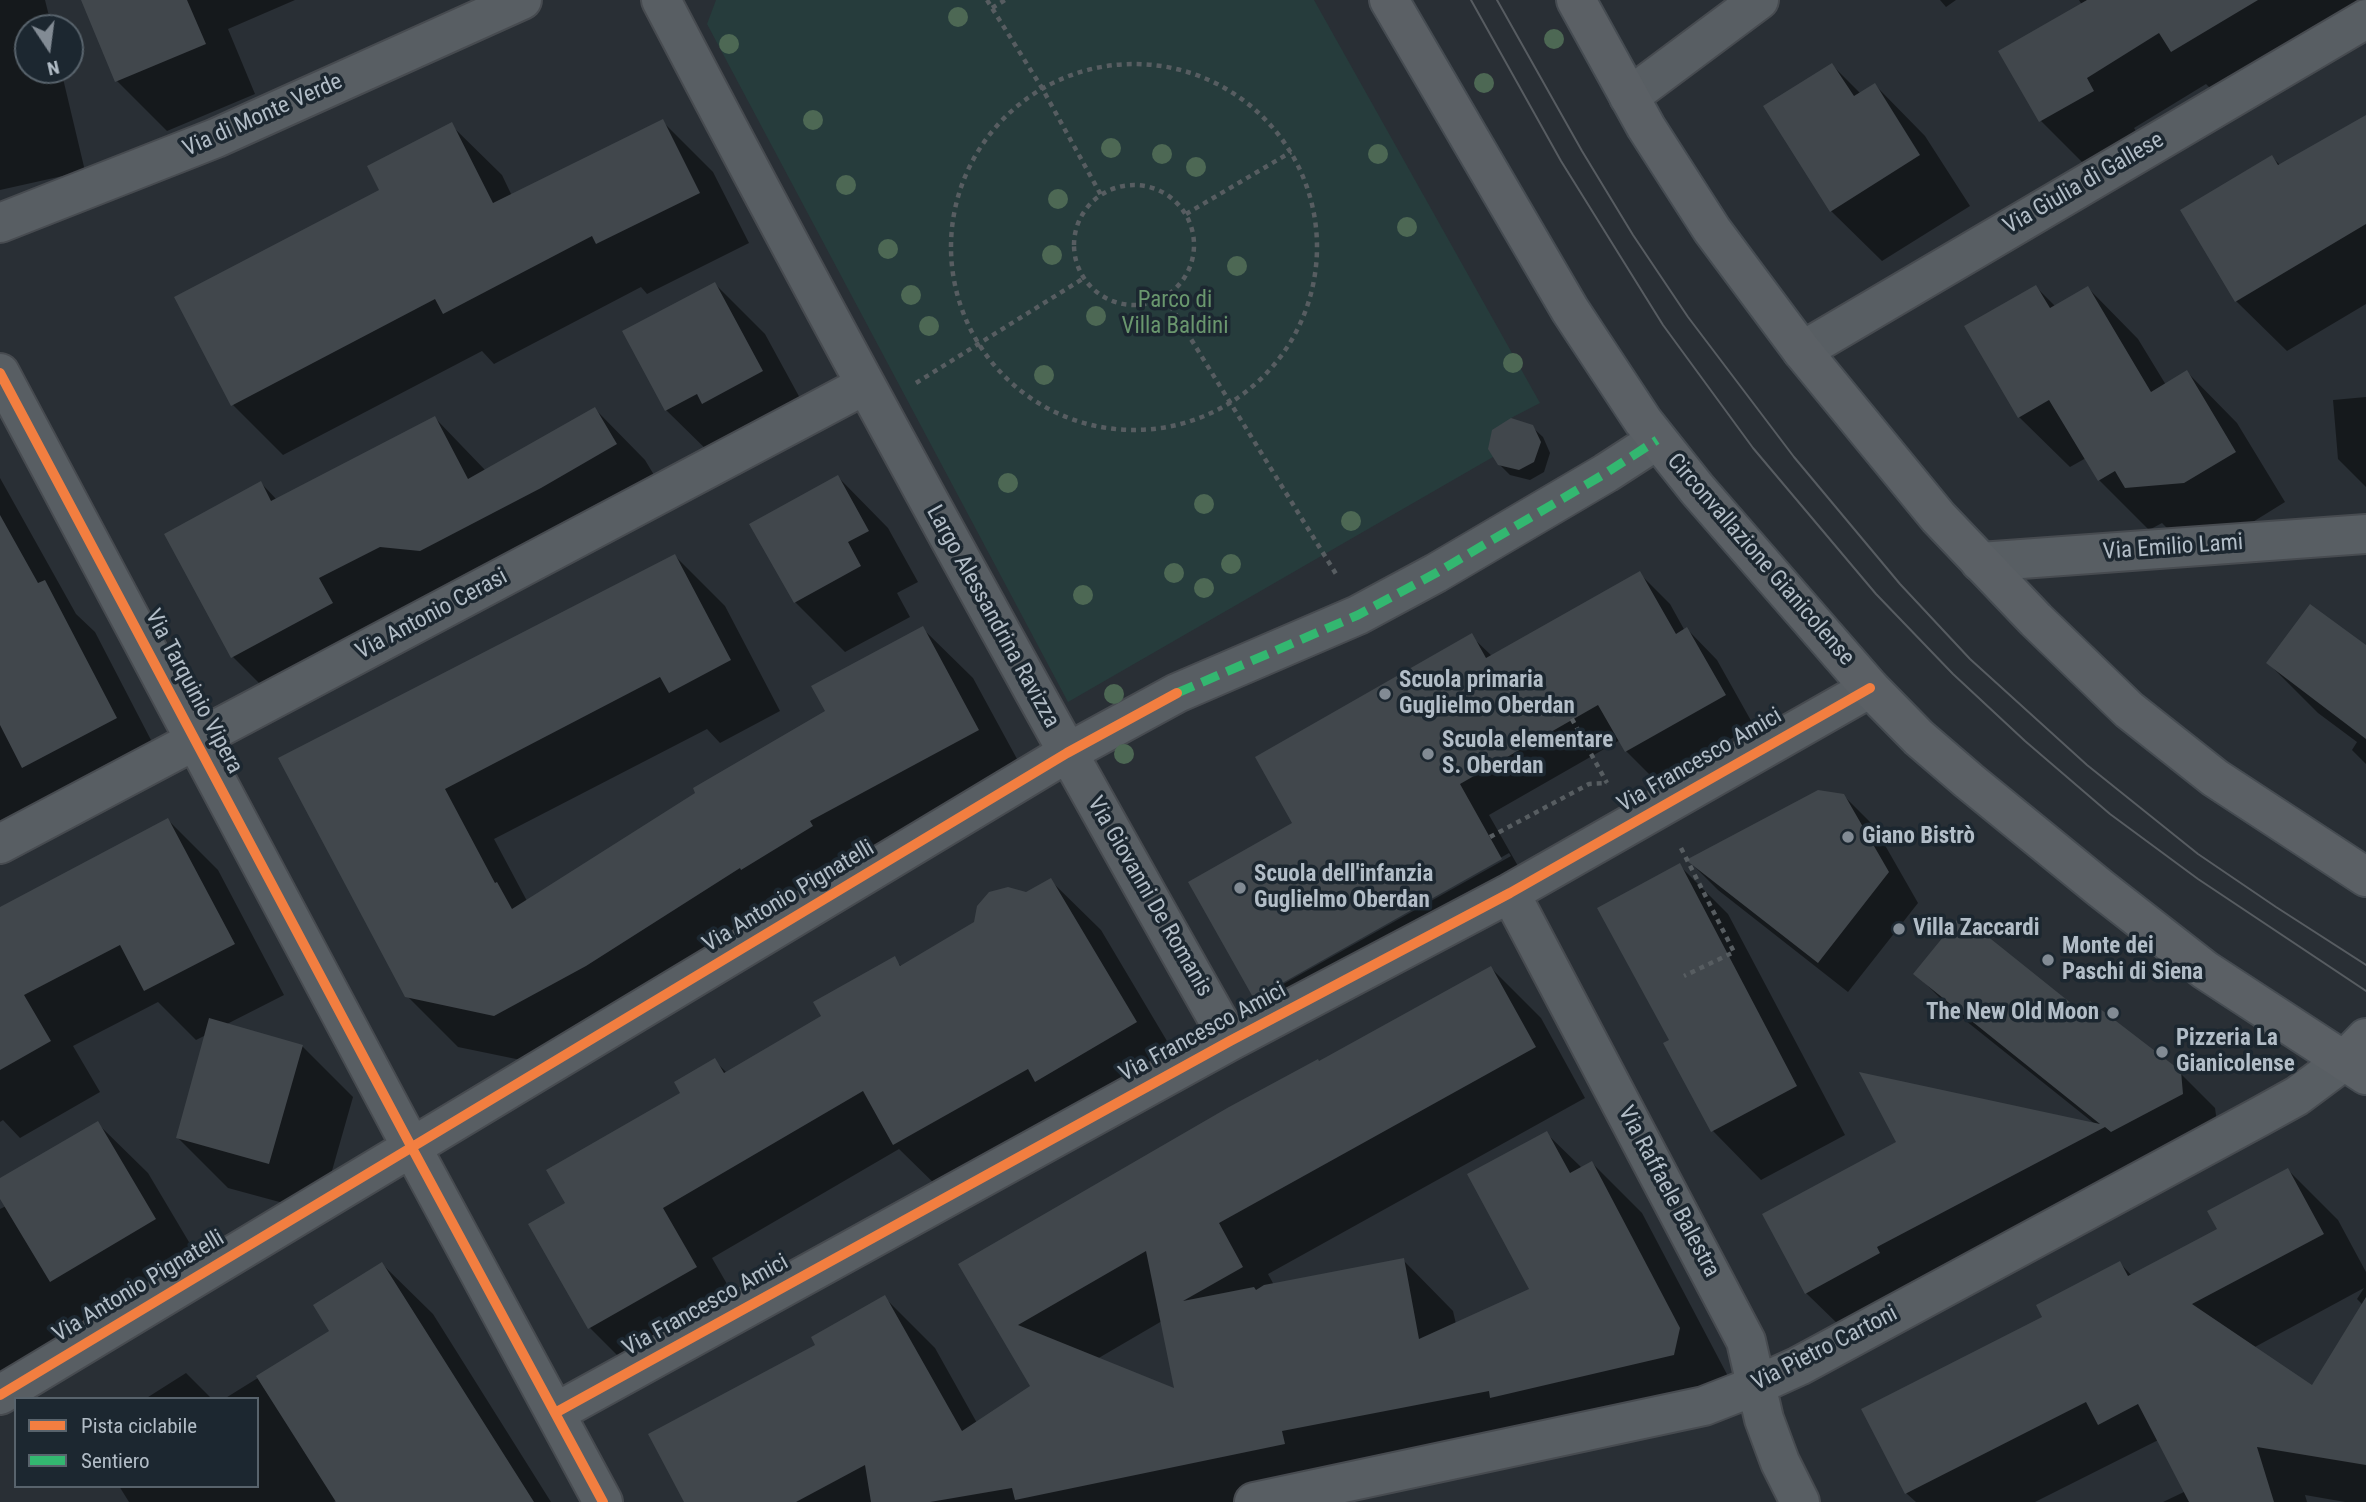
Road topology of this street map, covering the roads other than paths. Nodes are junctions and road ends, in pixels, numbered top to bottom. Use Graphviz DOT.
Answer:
graph roads {
  1 [pos="522,0"];
  2 [pos="662,0"];
  3 [pos="1389,0"];
  4 [pos="1576,0"];
  5 [pos="1759,0"];
  6 [pos="2366,19"];
  7 [pos="1629,97"];
  8 [pos="0,223"];
  9 [pos="1802,351"];
  10 [pos="0,373"];
  11 [pos="870,396"];
  12 [pos="1657,440"];
  13 [pos="2366,534"];
  14 [pos="1980,562"];
  15 [pos="1870,688"];
  16 [pos="196,741"];
  17 [pos="1067,754"];
  18 [pos="0,844"];
  19 [pos="2366,877"];
  20 [pos="1510,893"];
  21 [pos="1230,1041"];
  22 [pos="2359,1058"];
  23 [pos="412,1148"];
  24 [pos="1755,1387"];
  25 [pos="0,1395"];
  26 [pos="555,1413"];
  27 [pos="603,1502"];
  28 [pos="1254,1502"];
  29 [pos="1800,1502"];
  1 -- 8 [label="street, Via di Monte Verde"];
  2 -- 11 [label="street, Largo Alessandrina Ravizza"];
  3 -- 12 [label="main road, Circonvallazione Gianicolense"];
  4 -- 7 [label="main road"];
  5 -- 7 [label="street"];
  6 -- 9 [label="street, Via Giulia di Gallese"];
  7 -- 9 [label="main road"];
  9 -- 14 [label="main road"];
  10 -- 16 [label="street, Via Tarquinio Vipera"];
  11 -- 16 [label="street, Via Antonio Cerasi"];
  11 -- 17 [label="street, Largo Alessandrina Ravizza"];
  12 -- 15 [label="main road, Circonvallazione Gianicolense"];
  12 -- 17 [label="street, Largo Alessandrina Ravizza"];
  13 -- 14 [label="street, Via Emilio Lami"];
  14 -- 19 [label="main road"];
  15 -- 20 [label="street, Via Francesco Amici"];
  15 -- 22 [label="main road, Circonvallazione Gianicolense"];
  16 -- 18 [label="street, Via Antonio Cerasi"];
  16 -- 23 [label="street, Via Tarquinio Vipera"];
  17 -- 21 [label="street, Via Giovanni De Romanis"];
  17 -- 23 [label="street, Via Antonio Pignatelli"];
  20 -- 21 [label="street, Via Francesco Amici"];
  20 -- 24 [label="street, Via Raffaele Balestra"];
  21 -- 26 [label="street, Via Francesco Amici"];
  22 -- 24 [label="street, Via Pietro Cartoni"];
  23 -- 25 [label="street, Via Antonio Pignatelli"];
  23 -- 26 [label="street, Via Tarquinio Vipera"];
  24 -- 28 [label="street, Via Pietro Cartoni"];
  24 -- 29 [label="street, Via Raffaele Balestra"];
  26 -- 27 [label="street, Via Tarquinio Vipera"];
}
